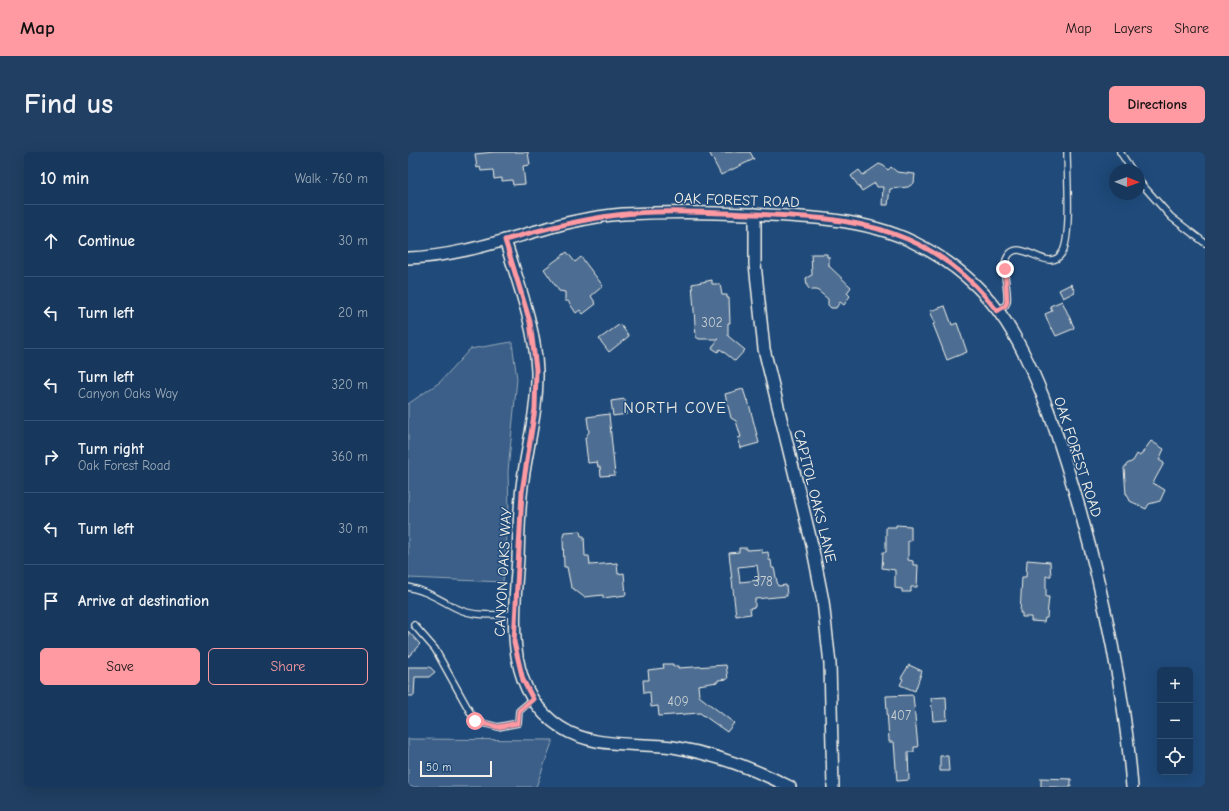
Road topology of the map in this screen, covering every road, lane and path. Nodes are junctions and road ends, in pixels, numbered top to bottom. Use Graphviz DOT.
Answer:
graph roads {
  1 [pos="1067,152"];
  2 [pos="1120,152"];
  3 [pos="1128,164"];
  4 [pos="1145,188"];
  5 [pos="755,214"];
  6 [pos="505,240"];
  7 [pos="1205,243"];
  8 [pos="408,258"];
  9 [pos="997,311"];
  10 [pos="408,587"];
  11 [pos="514,614"];
  12 [pos="414,625"];
  13 [pos="533,699"];
  14 [pos="790,787"];
  15 [pos="833,787"];
  16 [pos="1132,787"];
  1 -- 9 [label="lane"];
  2 -- 3 [label="lane"];
  4 -- 7 [label="lane"];
  5 -- 6 [label="street, OAK FOREST ROAD"];
  5 -- 9 [label="street, OAK FOREST ROAD"];
  5 -- 15 [label="street, CAPITOL OAKS LANE"];
  6 -- 8 [label="street, OAK FOREST ROAD"];
  6 -- 11 [label="street, CANYON OAKS WAY"];
  9 -- 16 [label="street, OAK FOREST ROAD"];
  10 -- 11 [label="lane"];
  11 -- 13 [label="street, CANYON OAKS WAY"];
  12 -- 13 [label="lane"];
  13 -- 14 [label="street, CANYON OAKS WAY"];
}
